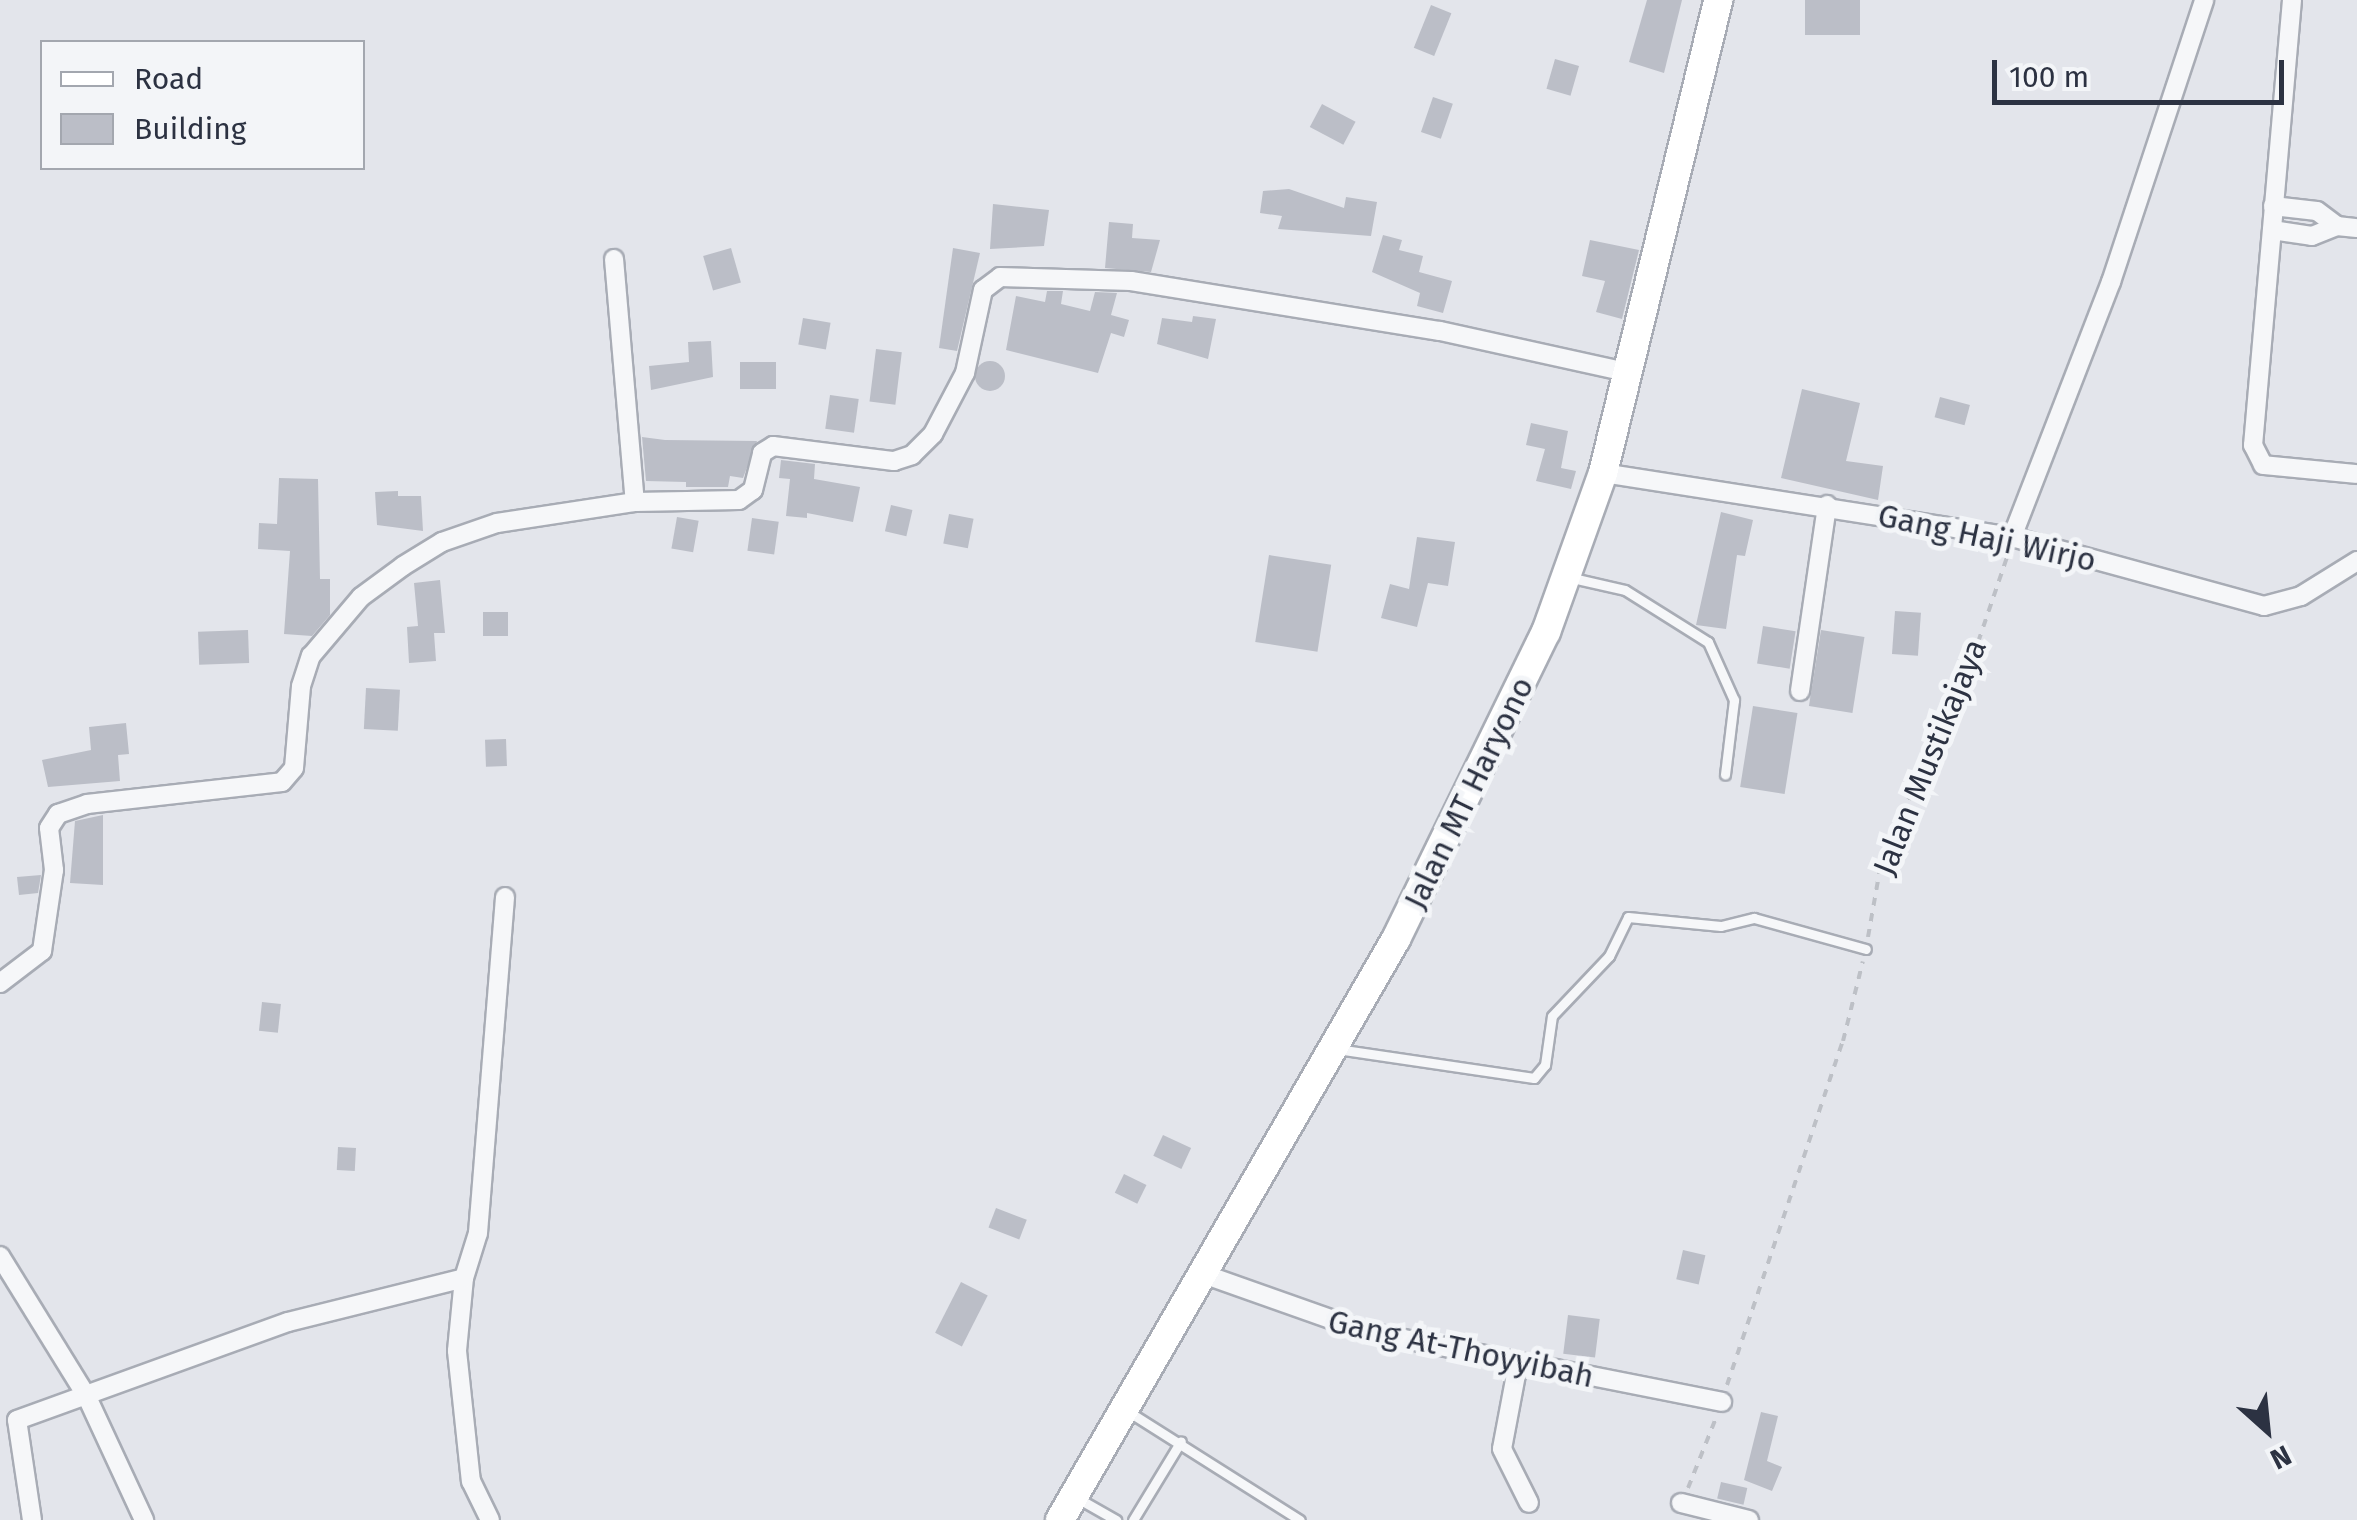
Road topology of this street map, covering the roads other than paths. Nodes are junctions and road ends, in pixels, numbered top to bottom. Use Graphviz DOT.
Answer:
graph roads {
  1 [pos="1718,0"];
  2 [pos="2204,0"];
  3 [pos="2292,0"];
  4 [pos="2272,206"];
  5 [pos="2337,226"];
  6 [pos="2357,228"];
  7 [pos="2272,230"];
  8 [pos="614,258"];
  9 [pos="1627,372"];
  10 [pos="1603,472"];
  11 [pos="2357,474"];
  12 [pos="636,502"];
  13 [pos="1827,506"];
  14 [pos="2012,537"];
  15 [pos="2357,561"];
  16 [pos="1566,577"];
  17 [pos="1800,691"];
  18 [pos="1726,774"];
  19 [pos="504,897"];
  20 [pos="1866,949"];
  21 [pos="0,984"];
  22 [pos="1333,1048"];
  23 [pos="0,1256"];
  24 [pos="1206,1275"];
  25 [pos="464,1278"];
  26 [pos="1518,1364"];
  27 [pos="87,1397"];
  28 [pos="1722,1402"];
  29 [pos="1126,1410"];
  30 [pos="1181,1440"];
  31 [pos="1529,1503"];
  32 [pos="1680,1503"];
  33 [pos="1068,1508"];
  34 [pos="32,1520"];
  35 [pos="144,1520"];
  36 [pos="490,1520"];
  37 [pos="1116,1520"];
  38 [pos="1133,1520"];
  39 [pos="1300,1520"];
  40 [pos="1749,1520"];
  1 -- 9 [label="main road, Jalan MT Haryono"];
  2 -- 14 [label="street"];
  3 -- 4 [label="street"];
  4 -- 5 [label="street"];
  4 -- 7 [label="street"];
  5 -- 6 [label="street"];
  5 -- 7 [label="street"];
  7 -- 11 [label="street"];
  8 -- 12 [label="street"];
  9 -- 10 [label="main road, Jalan MT Haryono"];
  9 -- 12 [label="street"];
  10 -- 13 [label="street, Gang Haji Wirjo"];
  10 -- 16 [label="main road, Jalan MT Haryono"];
  12 -- 21 [label="street"];
  13 -- 14 [label="street, Gang Haji Wirjo"];
  13 -- 17 [label="street"];
  14 -- 15 [label="street, Gang Haji Wirjo"];
  16 -- 18 [label="lane"];
  16 -- 22 [label="main road, Jalan MT Haryono"];
  19 -- 25 [label="street"];
  20 -- 22 [label="lane"];
  22 -- 24 [label="main road, Jalan MT Haryono"];
  23 -- 27 [label="street"];
  24 -- 26 [label="street, Gang At-Thoyyibah"];
  24 -- 29 [label="main road, Jalan MT Haryono"];
  25 -- 27 [label="street"];
  25 -- 36 [label="street"];
  26 -- 28 [label="street, Gang At-Thoyyibah"];
  26 -- 31 [label="street"];
  27 -- 34 [label="street"];
  27 -- 35 [label="street"];
  29 -- 30 [label="lane"];
  29 -- 33 [label="main road, Jalan MT Haryono"];
  30 -- 38 [label="lane"];
  30 -- 39 [label="lane"];
  32 -- 40 [label="street"];
  33 -- 37 [label="lane"];
}
